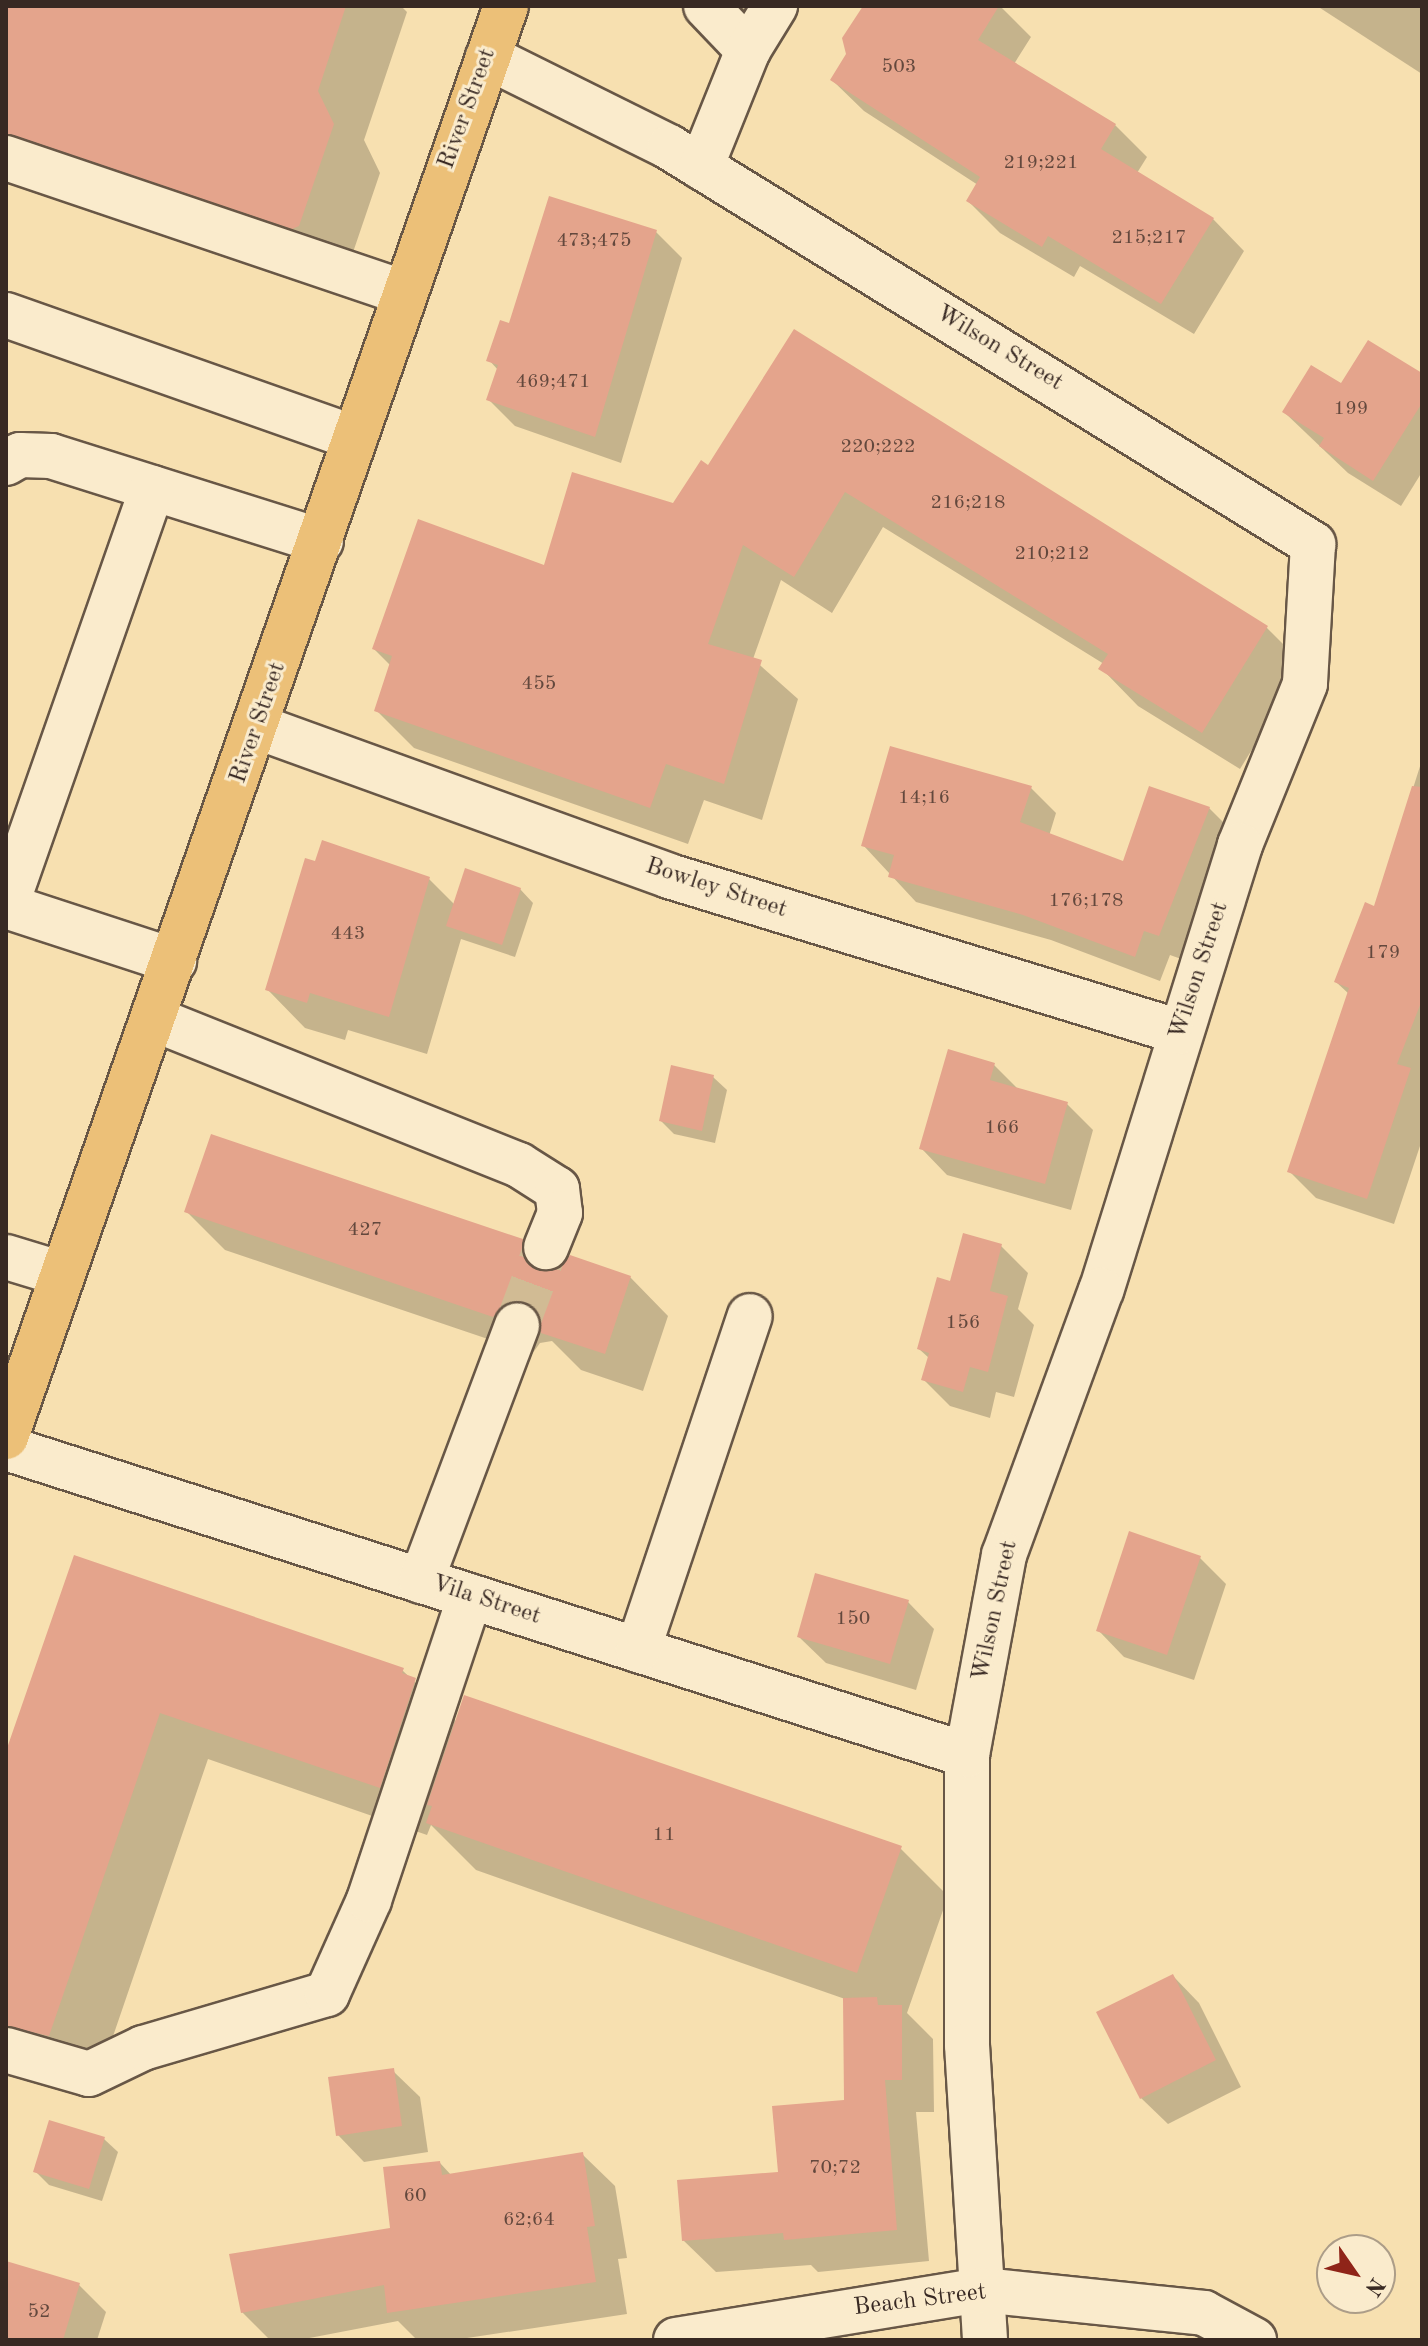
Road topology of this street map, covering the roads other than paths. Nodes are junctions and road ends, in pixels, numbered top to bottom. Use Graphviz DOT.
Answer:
graph roads {
  1 [pos="506,6"];
  2 [pos="706,6"];
  3 [pos="775,6"];
  4 [pos="748,50"];
  5 [pos="488,57"];
  6 [pos="6,158"];
  7 [pos="701,167"];
  8 [pos="404,293"];
  9 [pos="6,315"];
  10 [pos="355,438"];
  11 [pos="6,463"];
  12 [pos="152,488"];
  13 [pos="321,541"];
  14 [pos="258,727"];
  15 [pos="6,906"];
  16 [pos="174,961"];
  17 [pos="154,1019"];
  18 [pos="1180,1032"];
  19 [pos="546,1247"];
  20 [pos="6,1257"];
  21 [pos="62,1274"];
  22 [pos="750,1316"];
  23 [pos="517,1325"];
  24 [pos="6,1437"];
  25 [pos="6,1448"];
  26 [pos="421,1581"];
  27 [pos="470,1596"];
  28 [pos="638,1650"];
  29 [pos="967,1755"];
  30 [pos="6,2050"];
  31 [pos="982,2290"];
  32 [pos="676,2340"];
  33 [pos="985,2340"];
  34 [pos="1254,2340"];
  1 -- 5 [label="main road, River Street"];
  2 -- 4 [label="street"];
  3 -- 4 [label="street"];
  4 -- 7 [label="street"];
  5 -- 7 [label="street, Wilson Street"];
  5 -- 8 [label="main road, River Street"];
  6 -- 8 [label="street"];
  7 -- 18 [label="street, Wilson Street"];
  8 -- 10 [label="main road, River Street"];
  9 -- 10 [label="street"];
  10 -- 13 [label="main road, River Street"];
  11 -- 12 [label="street"];
  12 -- 13 [label="street"];
  12 -- 15 [label="street"];
  13 -- 14 [label="main road, River Street"];
  14 -- 16 [label="main road, River Street"];
  14 -- 18 [label="street, Bowley Street"];
  15 -- 16 [label="street"];
  16 -- 17 [label="main road, River Street"];
  17 -- 19 [label="street"];
  17 -- 21 [label="main road, River Street"];
  18 -- 29 [label="street, Wilson Street"];
  20 -- 21 [label="street"];
  21 -- 24 [label="main road, River Street"];
  22 -- 28 [label="street"];
  23 -- 26 [label="street"];
  25 -- 26 [label="street, Vila Street"];
  26 -- 27 [label="street, Vila Street"];
  27 -- 28 [label="street, Vila Street"];
  27 -- 30 [label="street"];
  28 -- 29 [label="street, Vila Street"];
  29 -- 31 [label="street, Wilson Street"];
  31 -- 32 [label="street, Beach Street"];
  31 -- 33 [label="street, Wilson Street"];
  31 -- 34 [label="street, Beach Street"];
}
